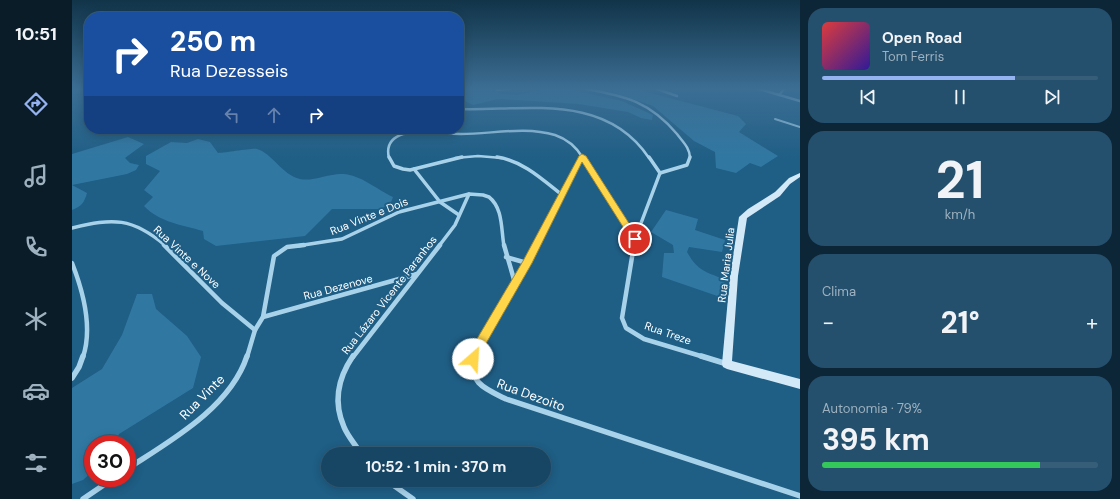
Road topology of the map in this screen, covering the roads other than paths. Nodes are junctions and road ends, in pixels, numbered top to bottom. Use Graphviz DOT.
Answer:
graph roads {
  1 [pos="570,112"];
  2 [pos="655,112"];
  3 [pos="775,119"];
  4 [pos="800,127"];
  5 [pos="582,156"];
  6 [pos="414,169"];
  7 [pos="660,173"];
  8 [pos="800,175"];
  9 [pos="469,194"];
  10 [pos="562,195"];
  11 [pos="440,202"];
  12 [pos="459,216"];
  13 [pos="72,228"];
  14 [pos="635,239"];
  15 [pos="506,257"];
  16 [pos="72,263"];
  17 [pos="527,263"];
  18 [pos="271,268"];
  19 [pos="418,274"];
  20 [pos="515,283"];
  21 [pos="263,317"];
  22 [pos="255,330"];
  23 [pos="727,364"];
  24 [pos="72,378"];
  25 [pos="800,384"];
  26 [pos="357,447"];
  27 [pos="136,464"];
  28 [pos="101,487"];
  29 [pos="396,487"];
  30 [pos="800,496"];
  31 [pos="83,499"];
  32 [pos="413,499"];
  1 -- 7 [label="street"];
  2 -- 7 [label="street"];
  3 -- 4 [label="lane"];
  5 -- 6 [label="street"];
  5 -- 10 [label="street, Rua Dezoito"];
  5 -- 14 [label="street"];
  6 -- 10 [label="street"];
  6 -- 11 [label="street"];
  7 -- 14 [label="street, Rua Treze"];
  8 -- 23 [label="street, Rua Maria Julia"];
  9 -- 11 [label="street, Rua Vinte e Dois"];
  9 -- 12 [label="street, Rua Lázaro Vicente Paranhos"];
  9 -- 15 [label="street, Rua Vinte e Dois"];
  10 -- 17 [label="street, Rua Dezoito"];
  11 -- 12 [label="street"];
  11 -- 18 [label="street, Rua Vinte e Dois"];
  12 -- 19 [label="street, Rua Lázaro Vicente Paranhos"];
  13 -- 22 [label="street, Rua Vinte e Nove"];
  14 -- 23 [label="street, Rua Treze"];
  15 -- 17 [label="street"];
  15 -- 20 [label="street, Rua Vinte e Dois"];
  16 -- 24 [label="street"];
  17 -- 20 [label="street, Rua Dezoito"];
  18 -- 21 [label="street, Rua Vinte"];
  19 -- 21 [label="street, Rua Dezenove"];
  19 -- 26 [label="street, Rua Lázaro Vicente Paranhos"];
  20 -- 30 [label="street, Rua Dezoito"];
  21 -- 22 [label="street, Rua Vinte"];
  22 -- 27 [label="street, Rua Vinte"];
  23 -- 25 [label="street, Rua Treze"];
  28 -- 31 [label="street"];
  29 -- 32 [label="street"];
}
